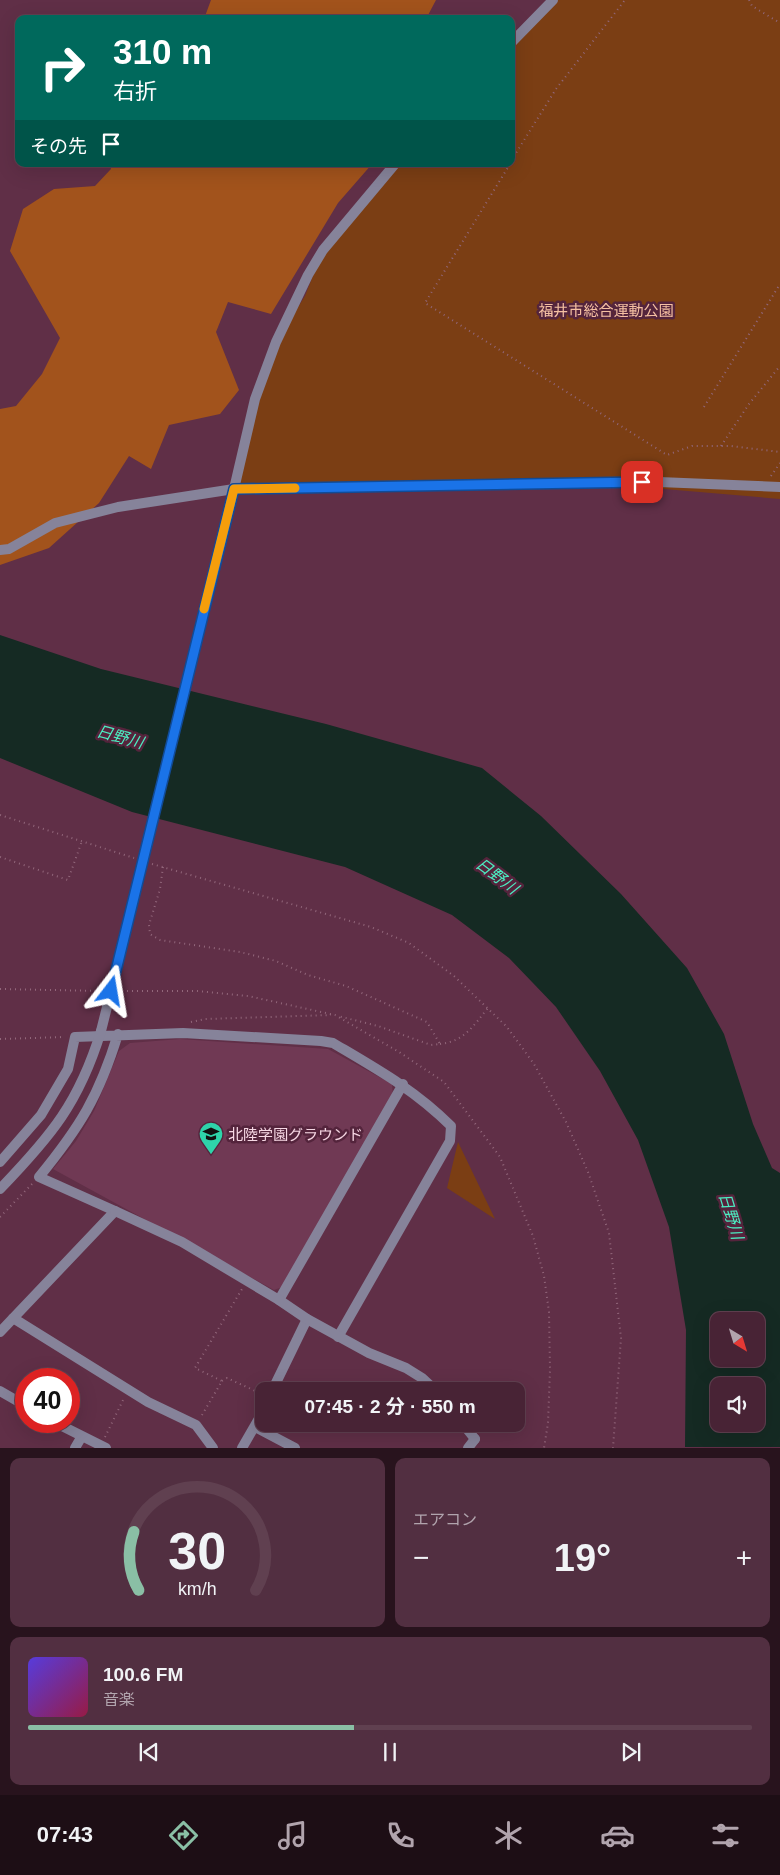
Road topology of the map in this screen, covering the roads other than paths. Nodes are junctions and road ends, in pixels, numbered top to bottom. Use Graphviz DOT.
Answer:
graph roads {
  1 [pos="553,0"];
  2 [pos="515,39"];
  3 [pos="392,167"];
  4 [pos="780,487"];
  5 [pos="234,489"];
  6 [pos="0,550"];
  7 [pos="118,1034"];
  8 [pos="403,1084"];
  9 [pos="0,1162"];
  10 [pos="0,1189"];
  11 [pos="116,1211"];
  12 [pos="279,1300"];
  13 [pos="13,1318"];
  14 [pos="307,1319"];
  15 [pos="0,1332"];
  16 [pos="338,1337"];
  17 [pos="276,1382"];
  18 [pos="426,1382"];
  19 [pos="0,1391"];
  20 [pos="15,1400"];
  21 [pos="255,1427"];
  22 [pos="265,1432"];
  23 [pos="469,1432"];
  24 [pos="76,1433"];
  25 [pos="82,1436"];
  26 [pos="104,1446"];
  27 [pos="74,1448"];
  28 [pos="213,1448"];
  29 [pos="242,1448"];
  30 [pos="295,1448"];
  31 [pos="468,1448"];
  1 -- 2 [label="street"];
  3 -- 5 [label="street"];
  4 -- 5 [label="street"];
  5 -- 6 [label="street"];
  5 -- 10 [label="street, bridge"];
  7 -- 8 [label="street"];
  7 -- 9 [label="street"];
  7 -- 11 [label="street"];
  8 -- 12 [label="street"];
  8 -- 16 [label="street"];
  11 -- 12 [label="street"];
  11 -- 13 [label="street"];
  12 -- 14 [label="street"];
  13 -- 15 [label="street"];
  13 -- 28 [label="street"];
  14 -- 16 [label="street"];
  14 -- 17 [label="street"];
  16 -- 18 [label="street"];
  19 -- 20 [label="street"];
  21 -- 29 [label="street"];
  22 -- 30 [label="street"];
  23 -- 31 [label="street"];
  24 -- 25 [label="street"];
  25 -- 26 [label="street"];
  25 -- 27 [label="street"];
}
